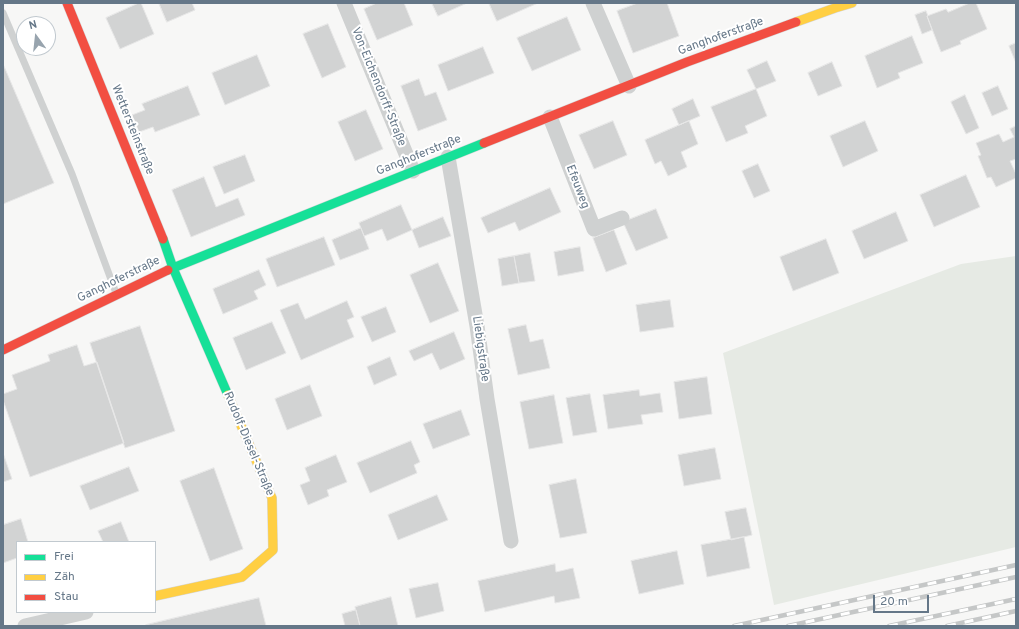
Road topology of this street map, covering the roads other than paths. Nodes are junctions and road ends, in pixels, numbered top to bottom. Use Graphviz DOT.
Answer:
graph roads {
  1 [pos="67,3"];
  2 [pos="344,3"];
  3 [pos="593,3"];
  4 [pos="852,3"];
  5 [pos="834,5"];
  6 [pos="3,13"];
  7 [pos="629,86"];
  8 [pos="550,117"];
  9 [pos="448,157"];
  10 [pos="413,171"];
  11 [pos="622,218"];
  12 [pos="173,268"];
  13 [pos="116,295"];
  14 [pos="3,350"];
  15 [pos="511,541"];
  16 [pos="156,596"];
  17 [pos="82,613"];
  18 [pos="25,626"];
  1 -- 12 [label="street, Wettersteinstraße"];
  2 -- 10 [label="street, Von-Eichendorff-Straße"];
  3 -- 7 [label="street"];
  4 -- 5 [label="street, Ganghoferstraße"];
  5 -- 7 [label="street, Ganghoferstraße"];
  6 -- 13 [label="lane"];
  7 -- 8 [label="street, Ganghoferstraße"];
  8 -- 9 [label="street, Ganghoferstraße"];
  8 -- 11 [label="street, Efeuweg"];
  9 -- 10 [label="street, Ganghoferstraße"];
  9 -- 15 [label="street, Liebigstraße"];
  10 -- 12 [label="street, Ganghoferstraße"];
  12 -- 13 [label="street, Ganghoferstraße"];
  12 -- 16 [label="street, Rudolf-Diesel-Straße"];
  13 -- 14 [label="street, Ganghoferstraße"];
  17 -- 18 [label="street"];
}
